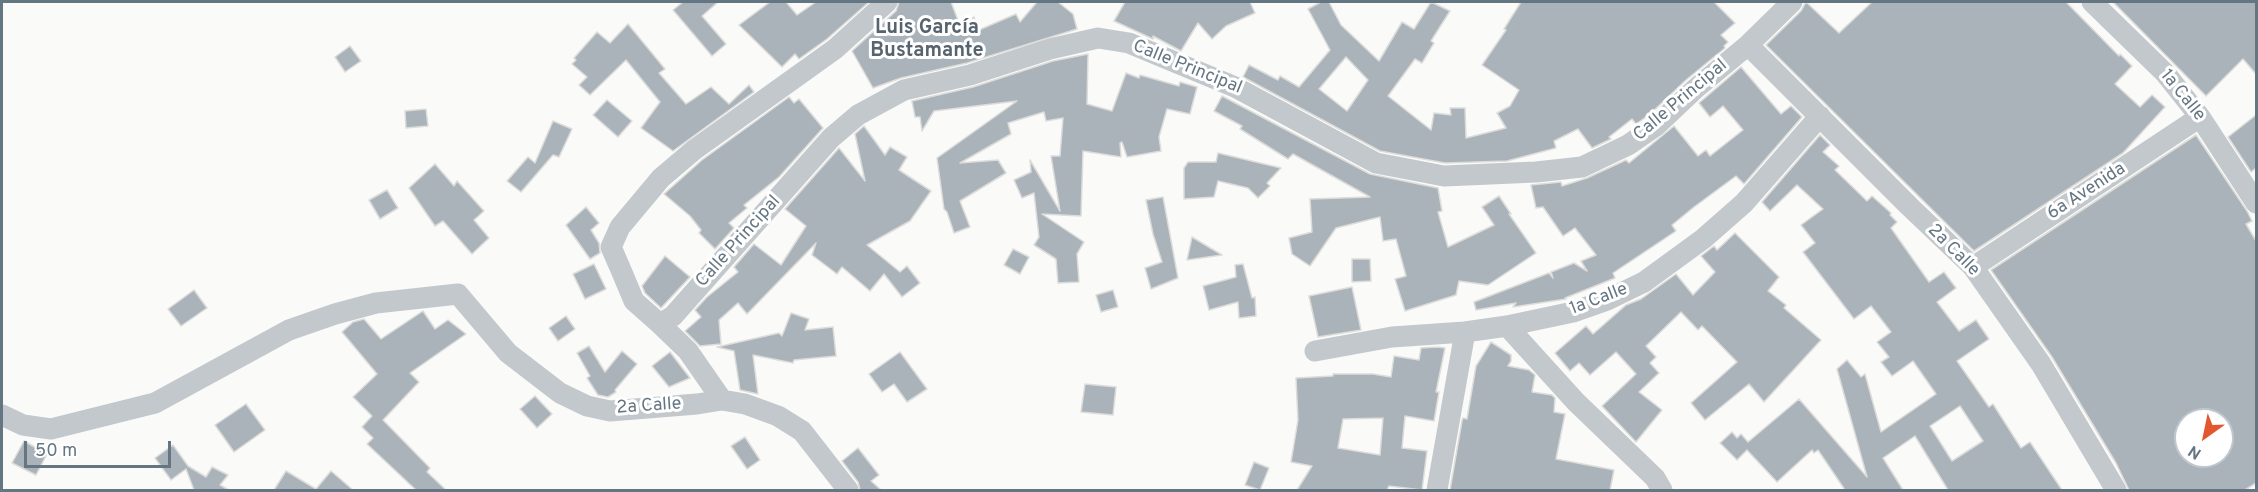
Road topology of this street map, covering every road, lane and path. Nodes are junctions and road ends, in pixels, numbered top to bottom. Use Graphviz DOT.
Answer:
graph roads {
  1 [pos="887,2"];
  2 [pos="1792,2"];
  3 [pos="2092,2"];
  4 [pos="1748,45"];
  5 [pos="1820,116"];
  6 [pos="2200,117"];
  7 [pos="2256,203"];
  8 [pos="1973,267"];
  9 [pos="660,324"];
  10 [pos="1507,326"];
  11 [pos="1465,332"];
  12 [pos="1315,351"];
  13 [pos="722,400"];
  14 [pos="2,415"];
  15 [pos="848,490"];
  16 [pos="1437,490"];
  17 [pos="1662,490"];
  18 [pos="2116,490"];
  1 -- 9 [label="street"];
  2 -- 4 [label="street, Calle Principal"];
  3 -- 6 [label="street, 1a Calle"];
  4 -- 5 [label="street, 2a Calle"];
  4 -- 9 [label="street, Calle Principal"];
  5 -- 8 [label="street, 2a Calle"];
  5 -- 10 [label="street, 1a Calle"];
  6 -- 7 [label="street, 1a Calle"];
  6 -- 8 [label="street, 6a Avenida"];
  8 -- 18 [label="street, 2a Calle"];
  9 -- 13 [label="street"];
  10 -- 11 [label="street, 1a Calle"];
  10 -- 17 [label="street"];
  11 -- 12 [label="street, 1a Calle"];
  11 -- 16 [label="street"];
  13 -- 14 [label="street, 2a Calle"];
  13 -- 15 [label="street, 2a Calle"];
}
